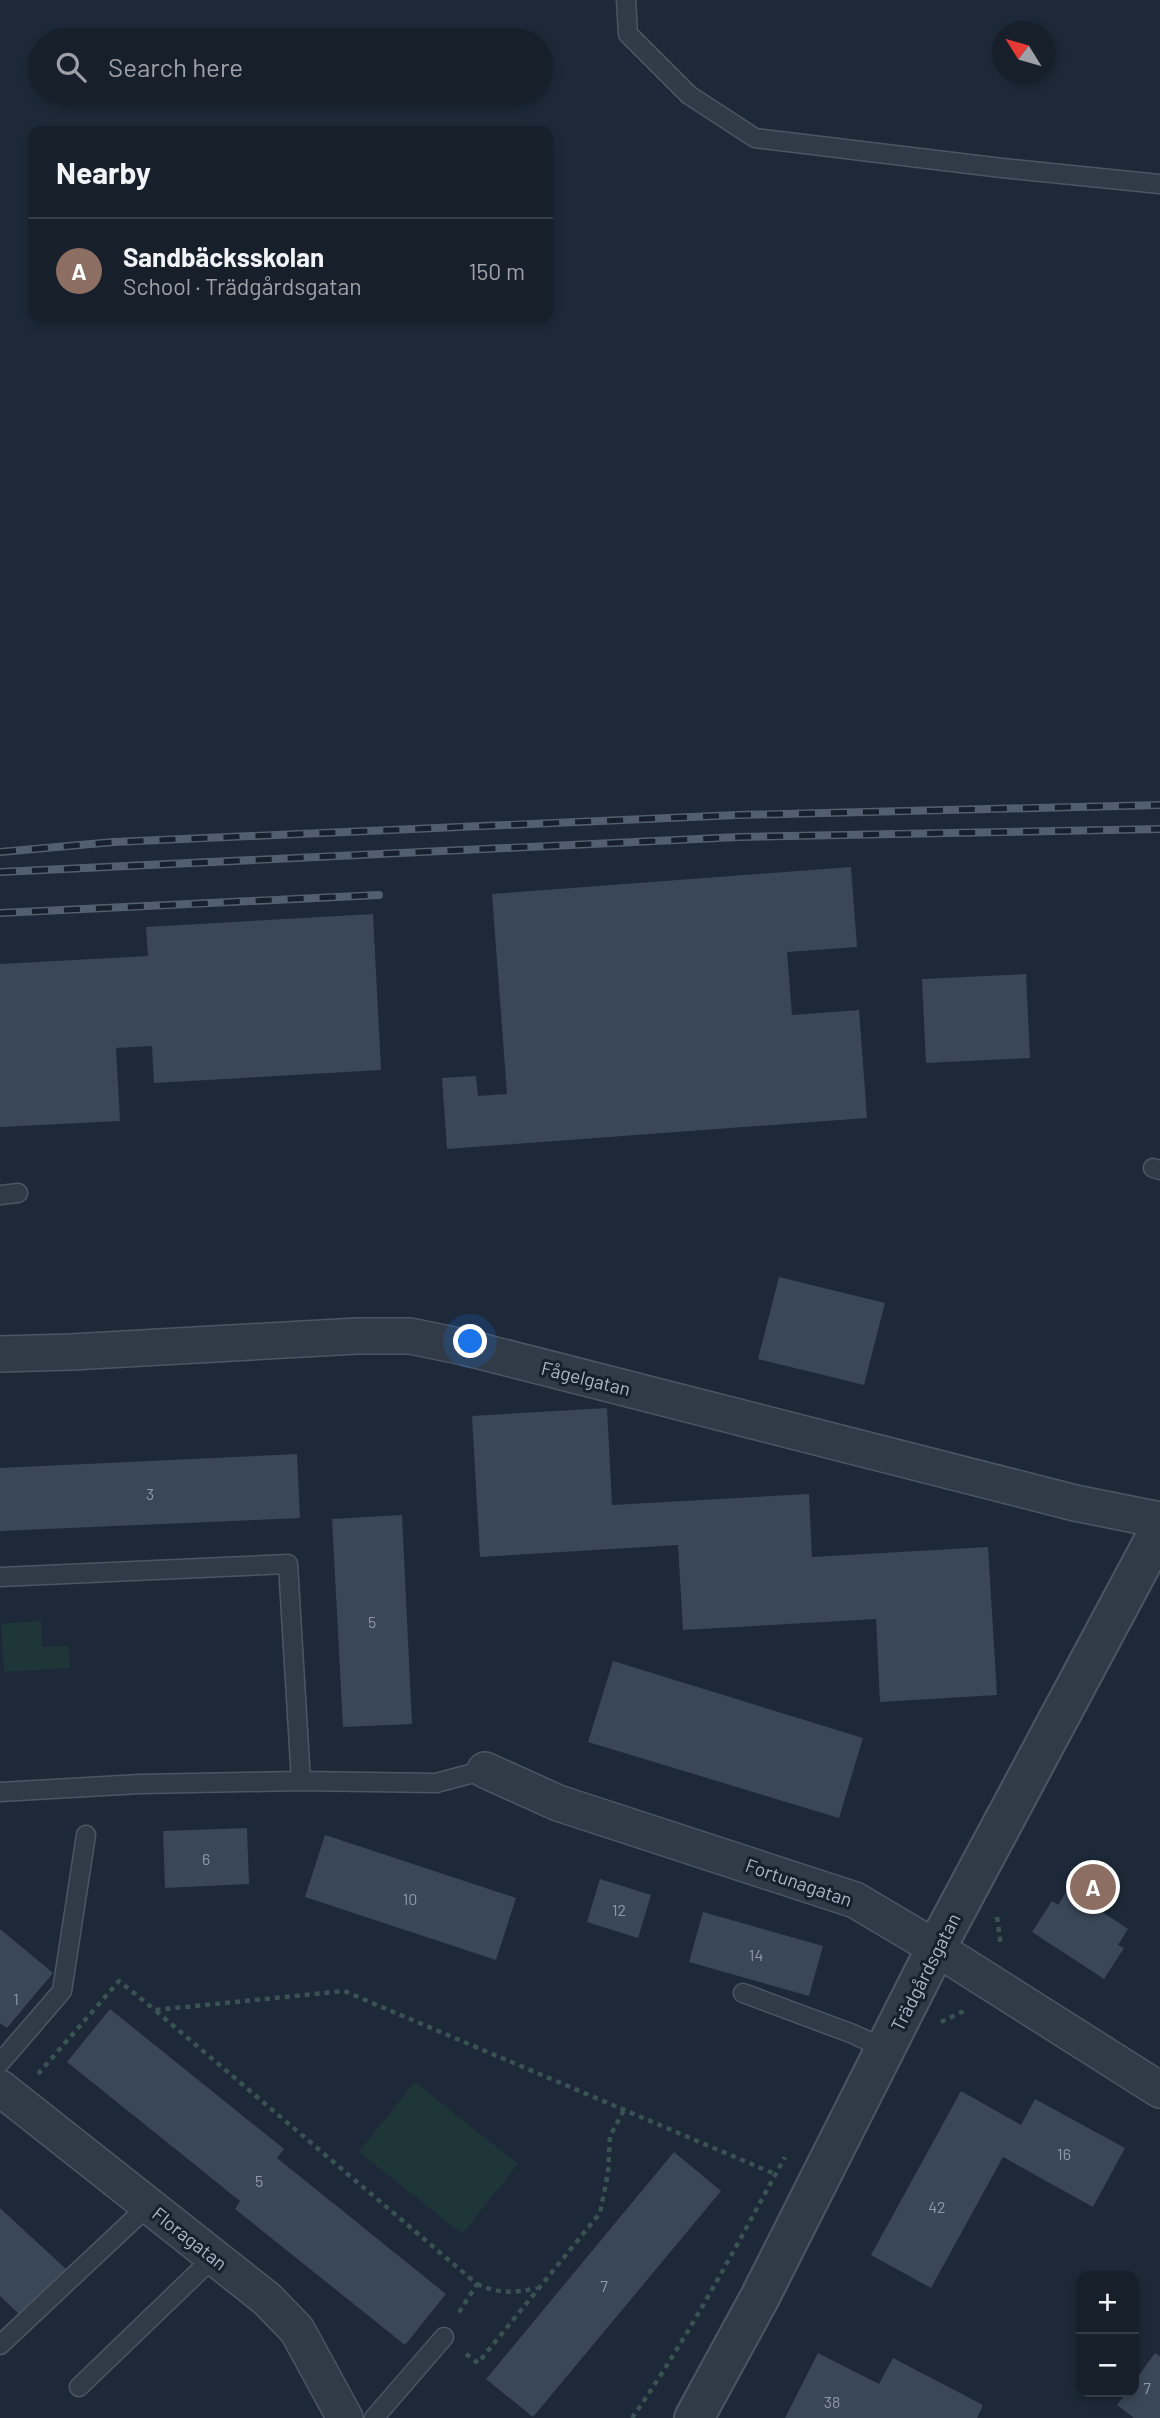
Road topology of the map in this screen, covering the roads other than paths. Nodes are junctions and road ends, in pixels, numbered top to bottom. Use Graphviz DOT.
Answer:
graph roads {
  1 [pos="626,0"];
  2 [pos="1160,184"];
  3 [pos="0,1354"];
  4 [pos="1160,1520"];
  5 [pos="1160,1529"];
  6 [pos="0,1577"];
  7 [pos="485,1770"];
  8 [pos="301,1781"];
  9 [pos="0,1792"];
  10 [pos="86,1835"];
  11 [pos="936,1948"];
  12 [pos="743,1993"];
  13 [pos="885,2049"];
  14 [pos="0,2063"];
  15 [pos="1160,2090"];
  16 [pos="8,2094"];
  17 [pos="148,2206"];
  18 [pos="214,2258"];
  19 [pos="444,2337"];
  20 [pos="0,2345"];
  21 [pos="79,2387"];
  22 [pos="345,2418"];
  23 [pos="374,2418"];
  24 [pos="694,2418"];
  1 -- 2 [label="lane"];
  3 -- 4 [label="street, Fågelgatan"];
  5 -- 11 [label="street, Trädgårdsgatan"];
  6 -- 8 [label="lane"];
  7 -- 8 [label="lane"];
  7 -- 11 [label="street, Fortunagatan"];
  8 -- 9 [label="lane"];
  10 -- 14 [label="lane"];
  11 -- 13 [label="street, Trädgårdsgatan"];
  11 -- 15 [label="street, Fortunagatan"];
  12 -- 13 [label="lane"];
  13 -- 24 [label="street, Trädgårdsgatan"];
  16 -- 17 [label="street, Floragatan"];
  17 -- 18 [label="street, Floragatan"];
  17 -- 20 [label="lane"];
  18 -- 21 [label="lane"];
  18 -- 22 [label="street, Floragatan"];
  19 -- 23 [label="lane"];
}
